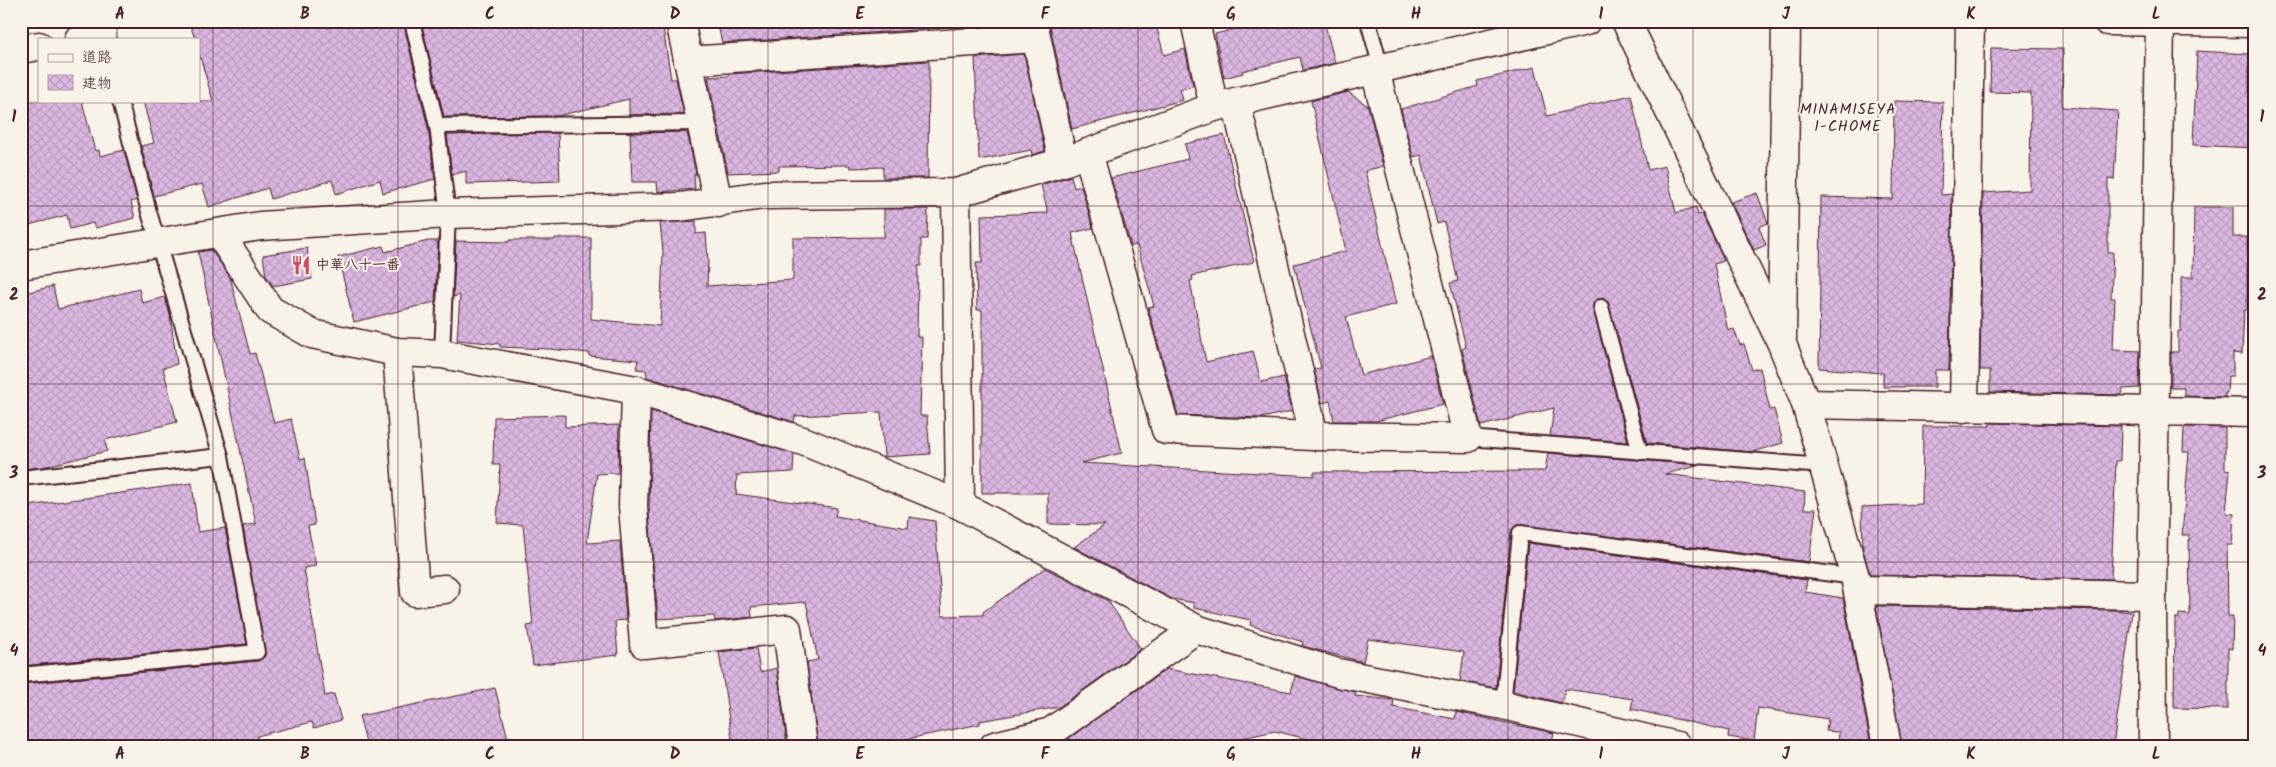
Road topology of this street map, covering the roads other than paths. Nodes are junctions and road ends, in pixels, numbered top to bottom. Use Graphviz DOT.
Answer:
graph roads {
  1 [pos="412,21"];
  2 [pos="680,21"];
  3 [pos="1195,21"];
  4 [pos="1368,21"];
  5 [pos="1586,21"];
  6 [pos="1626,21"];
  7 [pos="1786,21"];
  8 [pos="1970,21"];
  9 [pos="2107,21"];
  10 [pos="2160,22"];
  11 [pos="2255,23"];
  12 [pos="1034,30"];
  13 [pos="38,46"];
  14 [pos="21,49"];
  15 [pos="688,61"];
  16 [pos="1378,69"];
  17 [pos="120,102"];
  18 [pos="1225,104"];
  19 [pos="700,123"];
  20 [pos="437,126"];
  21 [pos="1088,153"];
  22 [pos="1063,162"];
  23 [pos="956,193"];
  24 [pos="718,203"];
  25 [pos="448,214"];
  26 [pos="219,233"];
  27 [pos="159,243"];
  28 [pos="21,265"];
  29 [pos="1601,307"];
  30 [pos="1782,344"];
  31 [pos="397,352"];
  32 [pos="442,354"];
  33 [pos="636,390"];
  34 [pos="1806,404"];
  35 [pos="1964,408"];
  36 [pos="2154,412"];
  37 [pos="2255,413"];
  38 [pos="1314,436"];
  39 [pos="1468,438"];
  40 [pos="1640,452"];
  41 [pos="221,456"];
  42 [pos="1823,466"];
  43 [pos="21,478"];
  44 [pos="960,505"];
  45 [pos="1856,584"];
  46 [pos="445,589"];
  47 [pos="2152,595"];
  48 [pos="1196,629"];
  49 [pos="21,675"];
  50 [pos="1503,705"];
  51 [pos="803,746"];
  52 [pos="994,746"];
  53 [pos="1677,746"];
  54 [pos="1887,746"];
  55 [pos="2152,746"];
  1 -- 20 [label="lane"];
  2 -- 15 [label="street"];
  3 -- 18 [label="street"];
  4 -- 16 [label="lane"];
  5 -- 16 [label="street"];
  6 -- 30 [label="street"];
  7 -- 30 [label="street"];
  8 -- 35 [label="street"];
  9 -- 10 [label="street"];
  10 -- 11 [label="street"];
  10 -- 36 [label="street"];
  12 -- 15 [label="street"];
  12 -- 22 [label="street"];
  13 -- 14 [label="street"];
  15 -- 19 [label="street"];
  16 -- 18 [label="street"];
  16 -- 39 [label="street"];
  17 -- 27 [label="lane"];
  18 -- 21 [label="street"];
  18 -- 38 [label="street"];
  19 -- 20 [label="lane"];
  19 -- 24 [label="street"];
  20 -- 25 [label="lane"];
  21 -- 22 [label="street"];
  21 -- 38 [label="street"];
  22 -- 23 [label="street"];
  23 -- 24 [label="street"];
  23 -- 44 [label="street"];
  24 -- 25 [label="street"];
  25 -- 26 [label="street"];
  25 -- 32 [label="lane"];
  26 -- 27 [label="street"];
  26 -- 31 [label="street"];
  27 -- 28 [label="street"];
  27 -- 41 [label="lane"];
  29 -- 40 [label="lane"];
  30 -- 34 [label="street"];
  31 -- 32 [label="street"];
  31 -- 46 [label="street"];
  32 -- 33 [label="street"];
  33 -- 44 [label="street"];
  33 -- 51 [label="street"];
  34 -- 35 [label="street"];
  34 -- 42 [label="street"];
  35 -- 36 [label="street"];
  36 -- 37 [label="street"];
  36 -- 47 [label="street"];
  38 -- 39 [label="street"];
  39 -- 40 [label="lane"];
  40 -- 42 [label="lane"];
  41 -- 43 [label="lane"];
  41 -- 49 [label="lane"];
  42 -- 45 [label="street"];
  44 -- 48 [label="street"];
  45 -- 47 [label="street"];
  45 -- 50 [label="lane"];
  45 -- 54 [label="street"];
  47 -- 55 [label="street"];
  48 -- 50 [label="street"];
  48 -- 52 [label="street"];
  50 -- 53 [label="street"];
}
